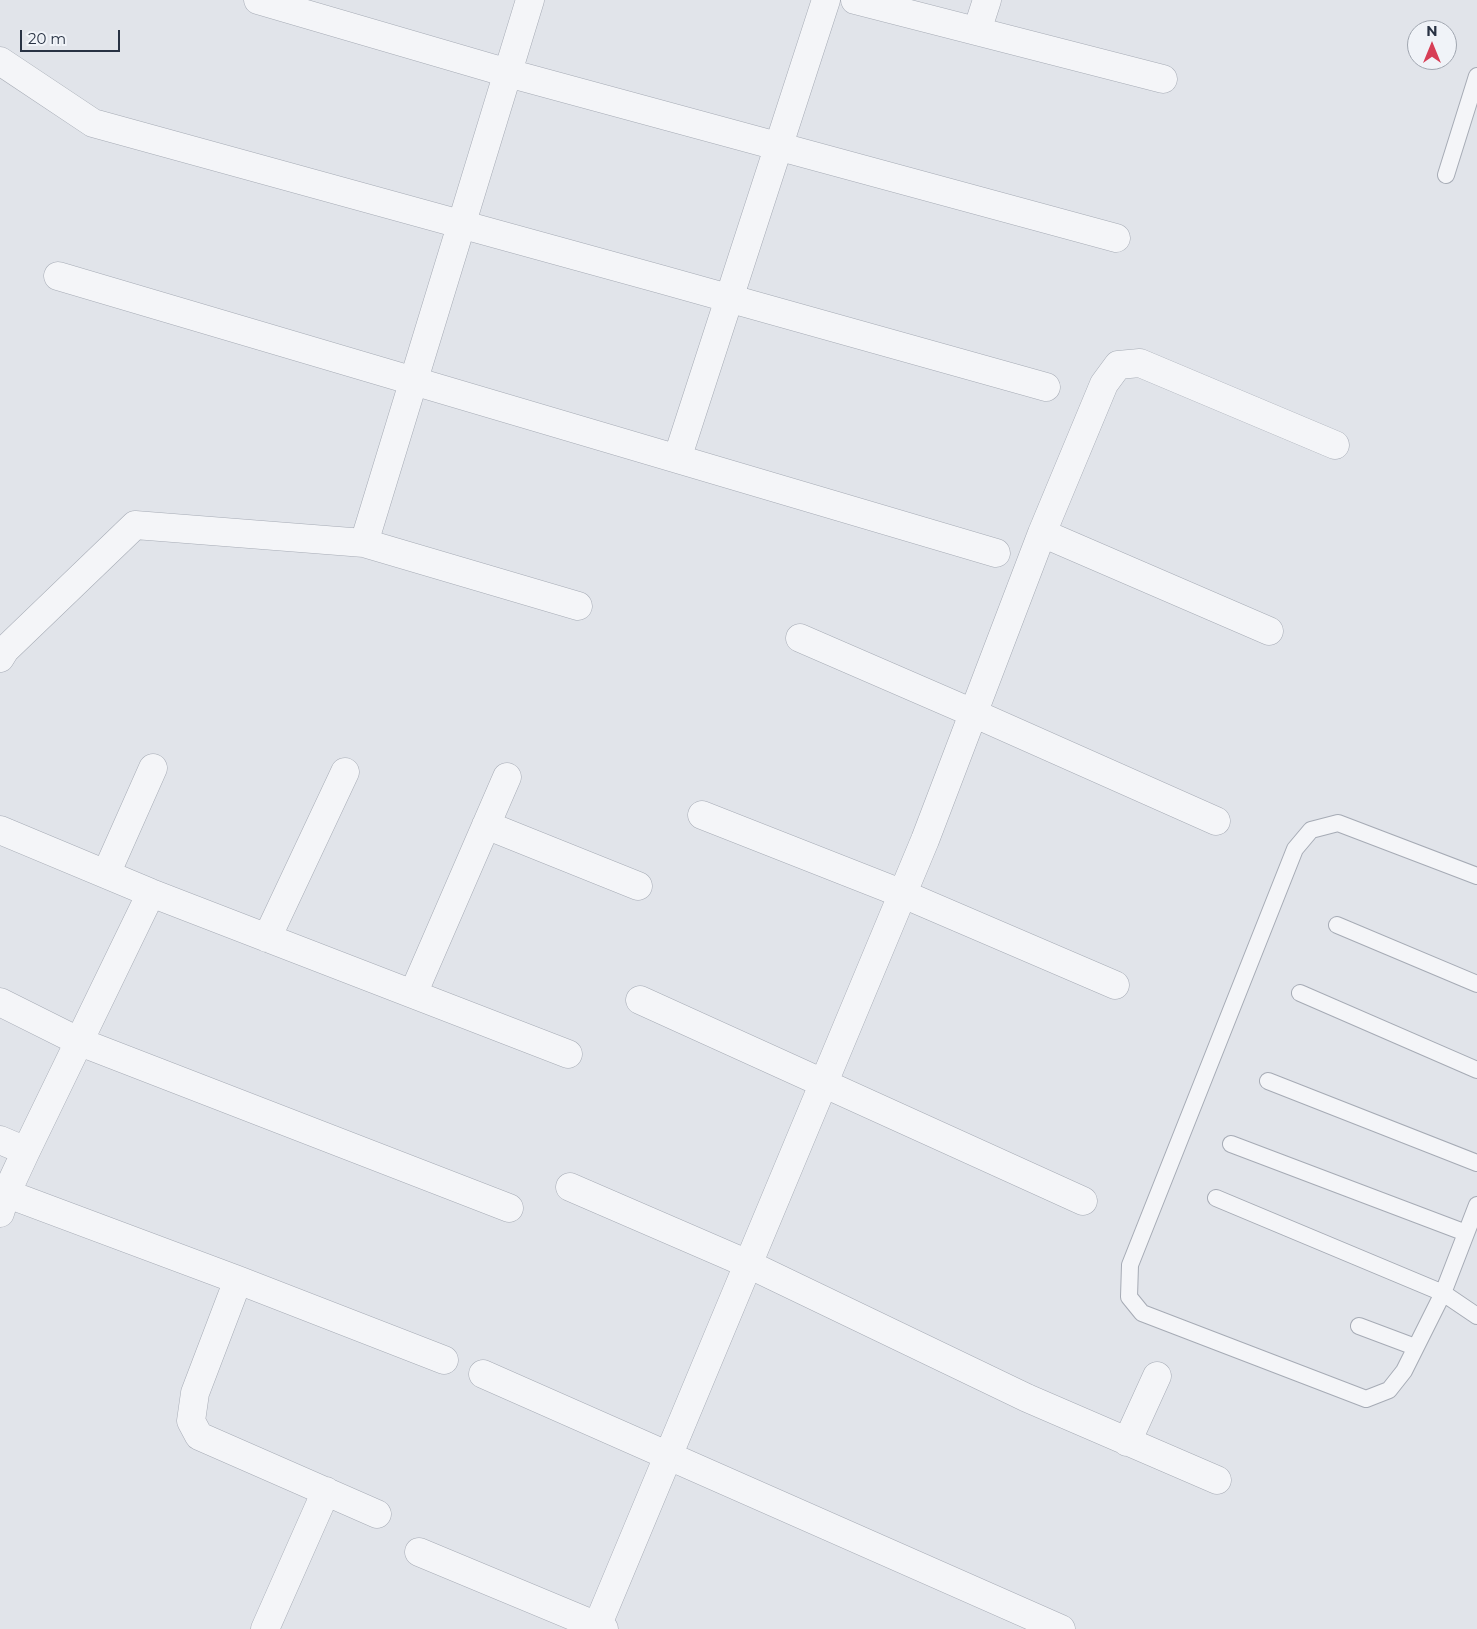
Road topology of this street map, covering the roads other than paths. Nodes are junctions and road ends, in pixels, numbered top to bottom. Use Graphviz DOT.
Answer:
graph roads {
  1 [pos="258,0"];
  2 [pos="530,0"];
  3 [pos="826,0"];
  4 [pos="856,0"];
  5 [pos="987,0"];
  6 [pos="977,32"];
  7 [pos="0,61"];
  8 [pos="508,73"];
  9 [pos="1477,76"];
  10 [pos="1163,79"];
  11 [pos="778,147"];
  12 [pos="1446,175"];
  13 [pos="462,224"];
  14 [pos="1116,238"];
  15 [pos="58,276"];
  16 [pos="729,298"];
  17 [pos="414,381"];
  18 [pos="1046,387"];
  19 [pos="1335,445"];
  20 [pos="677,459"];
  21 [pos="1042,533"];
  22 [pos="364,543"];
  23 [pos="996,553"];
  24 [pos="578,606"];
  25 [pos="1269,631"];
  26 [pos="800,638"];
  27 [pos="0,658"];
  28 [pos="973,713"];
  29 [pos="153,768"];
  30 [pos="346,772"];
  31 [pos="507,777"];
  32 [pos="702,815"];
  33 [pos="1216,821"];
  34 [pos="486,825"];
  35 [pos="0,830"];
  36 [pos="106,874"];
  37 [pos="1477,876"];
  38 [pos="638,886"];
  39 [pos="151,893"];
  40 [pos="903,894"];
  41 [pos="1337,925"];
  42 [pos="267,938"];
  43 [pos="1477,984"];
  44 [pos="1115,985"];
  45 [pos="1300,993"];
  46 [pos="413,994"];
  47 [pos="640,1000"];
  48 [pos="0,1002"];
  49 [pos="80,1042"];
  50 [pos="568,1054"];
  51 [pos="1477,1070"];
  52 [pos="1268,1081"];
  53 [pos="824,1084"];
  54 [pos="0,1140"];
  55 [pos="1231,1144"];
  56 [pos="26,1151"];
  57 [pos="1477,1163"];
  58 [pos="570,1186"];
  59 [pos="1216,1198"];
  60 [pos="2,1199"];
  61 [pos="1083,1201"];
  62 [pos="1477,1205"];
  63 [pos="509,1208"];
  64 [pos="1466,1233"];
  65 [pos="748,1264"];
  66 [pos="238,1280"];
  67 [pos="1443,1293"];
  68 [pos="1477,1316"];
  69 [pos="1359,1326"];
  70 [pos="1415,1348"];
  71 [pos="444,1360"];
  72 [pos="483,1374"];
  73 [pos="1157,1376"];
  74 [pos="1127,1442"];
  75 [pos="668,1456"];
  76 [pos="1217,1480"];
  77 [pos="326,1491"];
  78 [pos="377,1514"];
  79 [pos="419,1552"];
  80 [pos="599,1628"];
  81 [pos="265,1629"];
  82 [pos="1061,1629"];
  1 -- 8 [label="street"];
  2 -- 8 [label="street"];
  3 -- 11 [label="street"];
  4 -- 6 [label="street"];
  5 -- 6 [label="street"];
  6 -- 10 [label="street"];
  7 -- 13 [label="street"];
  8 -- 11 [label="street"];
  8 -- 13 [label="street"];
  9 -- 12 [label="lane"];
  11 -- 14 [label="street"];
  11 -- 16 [label="street"];
  13 -- 16 [label="street"];
  13 -- 17 [label="street"];
  15 -- 17 [label="street"];
  16 -- 18 [label="street"];
  16 -- 20 [label="street"];
  17 -- 20 [label="street"];
  17 -- 22 [label="street"];
  19 -- 21 [label="street"];
  20 -- 23 [label="street"];
  21 -- 25 [label="street"];
  21 -- 28 [label="street"];
  22 -- 24 [label="street"];
  22 -- 27 [label="street"];
  26 -- 28 [label="street"];
  28 -- 33 [label="street"];
  28 -- 40 [label="street"];
  29 -- 36 [label="street"];
  30 -- 42 [label="street"];
  31 -- 34 [label="street"];
  32 -- 40 [label="street"];
  34 -- 38 [label="street"];
  34 -- 46 [label="street"];
  35 -- 36 [label="street"];
  36 -- 39 [label="street"];
  37 -- 70 [label="lane"];
  39 -- 42 [label="street"];
  39 -- 49 [label="street"];
  40 -- 44 [label="street"];
  40 -- 53 [label="street"];
  41 -- 43 [label="lane"];
  42 -- 46 [label="street"];
  45 -- 51 [label="lane"];
  46 -- 50 [label="street"];
  47 -- 53 [label="street"];
  48 -- 49 [label="street"];
  49 -- 56 [label="street"];
  49 -- 63 [label="street"];
  52 -- 57 [label="lane"];
  53 -- 61 [label="street"];
  53 -- 65 [label="street"];
  54 -- 56 [label="street"];
  55 -- 64 [label="lane"];
  56 -- 60 [label="street"];
  58 -- 65 [label="street"];
  59 -- 67 [label="lane"];
  60 -- 66 [label="street"];
  62 -- 64 [label="lane"];
  64 -- 67 [label="lane"];
  65 -- 74 [label="street"];
  65 -- 75 [label="street"];
  66 -- 71 [label="street"];
  66 -- 77 [label="street"];
  67 -- 68 [label="lane"];
  67 -- 70 [label="lane"];
  69 -- 70 [label="lane"];
  72 -- 75 [label="street"];
  73 -- 74 [label="street"];
  74 -- 76 [label="street"];
  75 -- 80 [label="street"];
  75 -- 82 [label="street"];
  77 -- 78 [label="street"];
  77 -- 81 [label="street"];
  79 -- 80 [label="street"];
}
